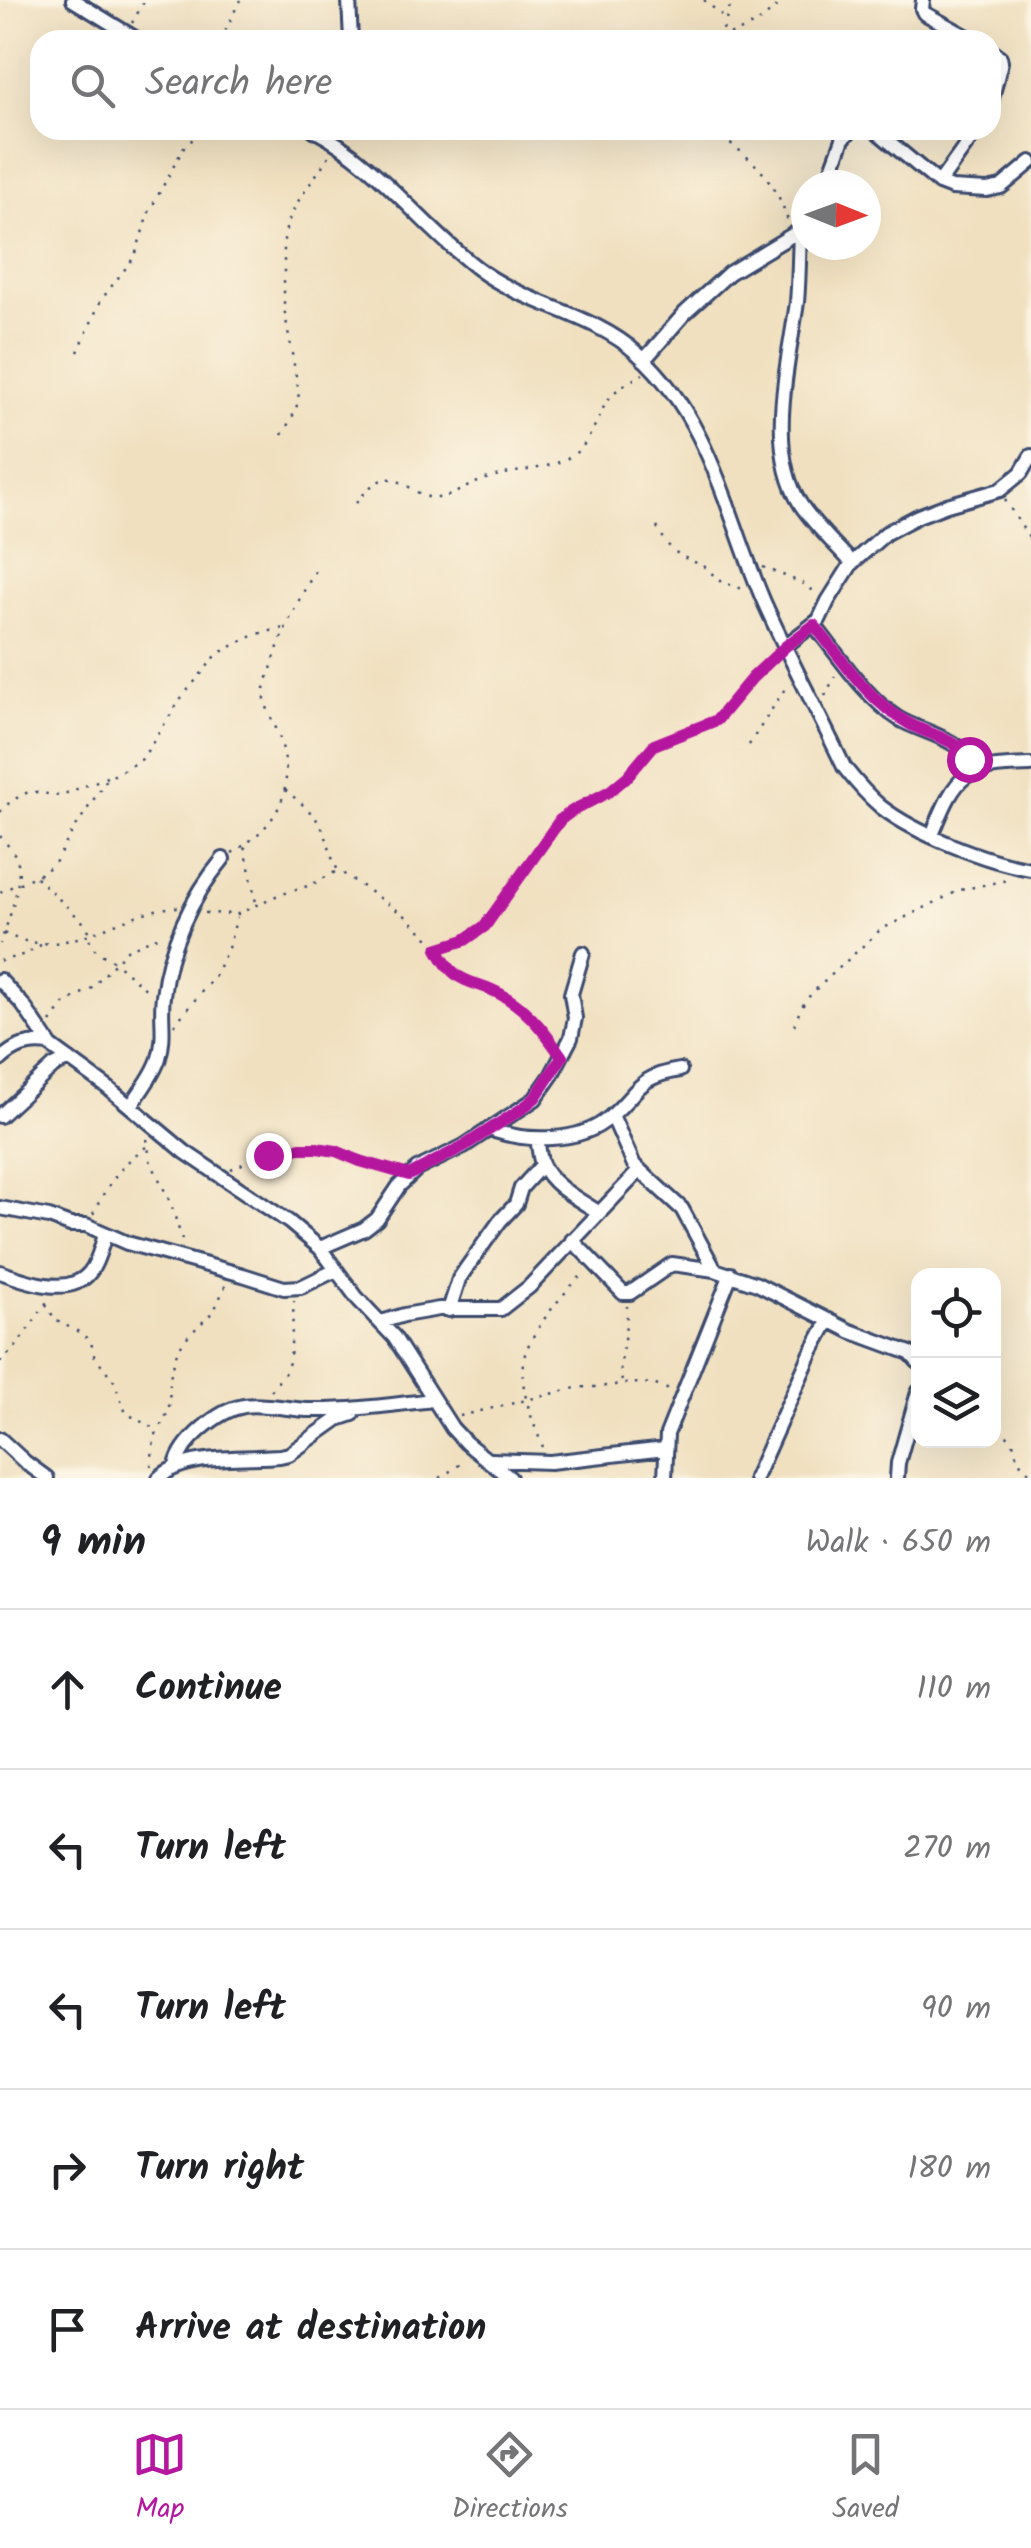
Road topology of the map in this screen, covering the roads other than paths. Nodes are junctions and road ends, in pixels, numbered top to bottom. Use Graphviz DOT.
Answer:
graph roads {
  1 [pos="73,0"];
  2 [pos="349,0"];
  3 [pos="923,0"];
  4 [pos="122,30"];
  5 [pos="350,30"];
  6 [pos="955,30"];
  7 [pos="332,140"];
  8 [pos="844,140"];
  9 [pos="887,140"];
  10 [pos="970,140"];
  11 [pos="1031,162"];
  12 [pos="832,170"];
  13 [pos="939,183"];
  14 [pos="791,236"];
  15 [pos="799,260"];
  16 [pos="649,364"];
  17 [pos="1031,456"];
  18 [pos="852,563"];
  19 [pos="814,625"];
  20 [pos="786,646"];
  21 [pos="1031,766"];
  22 [pos="970,772"];
  23 [pos="932,834"];
  24 [pos="223,859"];
  25 [pos="1025,873"];
  26 [pos="583,953"];
  27 [pos="0,980"];
  28 [pos="46,1040"];
  29 [pos="69,1059"];
  30 [pos="0,1060"];
  31 [pos="680,1070"];
  32 [pos="131,1106"];
  33 [pos="0,1116"];
  34 [pos="612,1116"];
  35 [pos="489,1129"];
  36 [pos="538,1139"];
  37 [pos="542,1165"];
  38 [pos="640,1170"];
  39 [pos="0,1208"];
  40 [pos="598,1212"];
  41 [pos="104,1235"];
  42 [pos="572,1240"];
  43 [pos="320,1248"];
  44 [pos="336,1270"];
  45 [pos="714,1270"];
  46 [pos="0,1272"];
  47 [pos="731,1274"];
  48 [pos="449,1310"];
  49 [pos="828,1320"];
  50 [pos="382,1322"];
  51 [pos="914,1358"];
  52 [pos="433,1400"];
  53 [pos="379,1406"];
  54 [pos="911,1417"];
  55 [pos="0,1439"];
  56 [pos="665,1450"];
  57 [pos="491,1460"];
  58 [pos="176,1466"];
  59 [pos="156,1476"];
  60 [pos="48,1478"];
  61 [pos="510,1478"];
  62 [pos="665,1478"];
  63 [pos="755,1478"];
  64 [pos="897,1478"];
  1 -- 4 [label="street"];
  2 -- 5 [label="street"];
  3 -- 6 [label="street"];
  7 -- 16 [label="street"];
  8 -- 12 [label="street"];
  9 -- 13 [label="street"];
  10 -- 13 [label="street"];
  11 -- 13 [label="street"];
  14 -- 16 [label="street"];
  15 -- 18 [label="street"];
  16 -- 20 [label="street"];
  17 -- 18 [label="street"];
  18 -- 19 [label="street"];
  19 -- 20 [label="street"];
  19 -- 22 [label="street"];
  20 -- 23 [label="street"];
  21 -- 22 [label="street"];
  22 -- 23 [label="street"];
  23 -- 25 [label="street"];
  24 -- 32 [label="street"];
  26 -- 35 [label="street"];
  27 -- 28 [label="street"];
  28 -- 29 [label="street"];
  28 -- 30 [label="street"];
  29 -- 32 [label="street"];
  29 -- 33 [label="street"];
  31 -- 34 [label="street"];
  32 -- 43 [label="street"];
  34 -- 36 [label="street"];
  34 -- 38 [label="street"];
  35 -- 36 [label="street"];
  35 -- 43 [label="street"];
  36 -- 37 [label="street"];
  37 -- 40 [label="street"];
  37 -- 48 [label="street"];
  38 -- 40 [label="street"];
  38 -- 45 [label="street"];
  39 -- 41 [label="street"];
  40 -- 42 [label="street"];
  41 -- 44 [label="street"];
  41 -- 46 [label="street"];
  42 -- 45 [label="street"];
  42 -- 48 [label="street"];
  43 -- 44 [label="street"];
  44 -- 50 [label="street"];
  45 -- 47 [label="street"];
  47 -- 49 [label="street"];
  47 -- 56 [label="street"];
  48 -- 50 [label="street"];
  49 -- 51 [label="street"];
  49 -- 63 [label="street"];
  50 -- 52 [label="street"];
  52 -- 53 [label="street"];
  52 -- 57 [label="street"];
  53 -- 58 [label="street"];
  53 -- 58 [label="street"];
  54 -- 64 [label="street"];
  55 -- 60 [label="street"];
  56 -- 57 [label="street"];
  56 -- 62 [label="street"];
  57 -- 61 [label="street"];
  58 -- 59 [label="street"];
}
